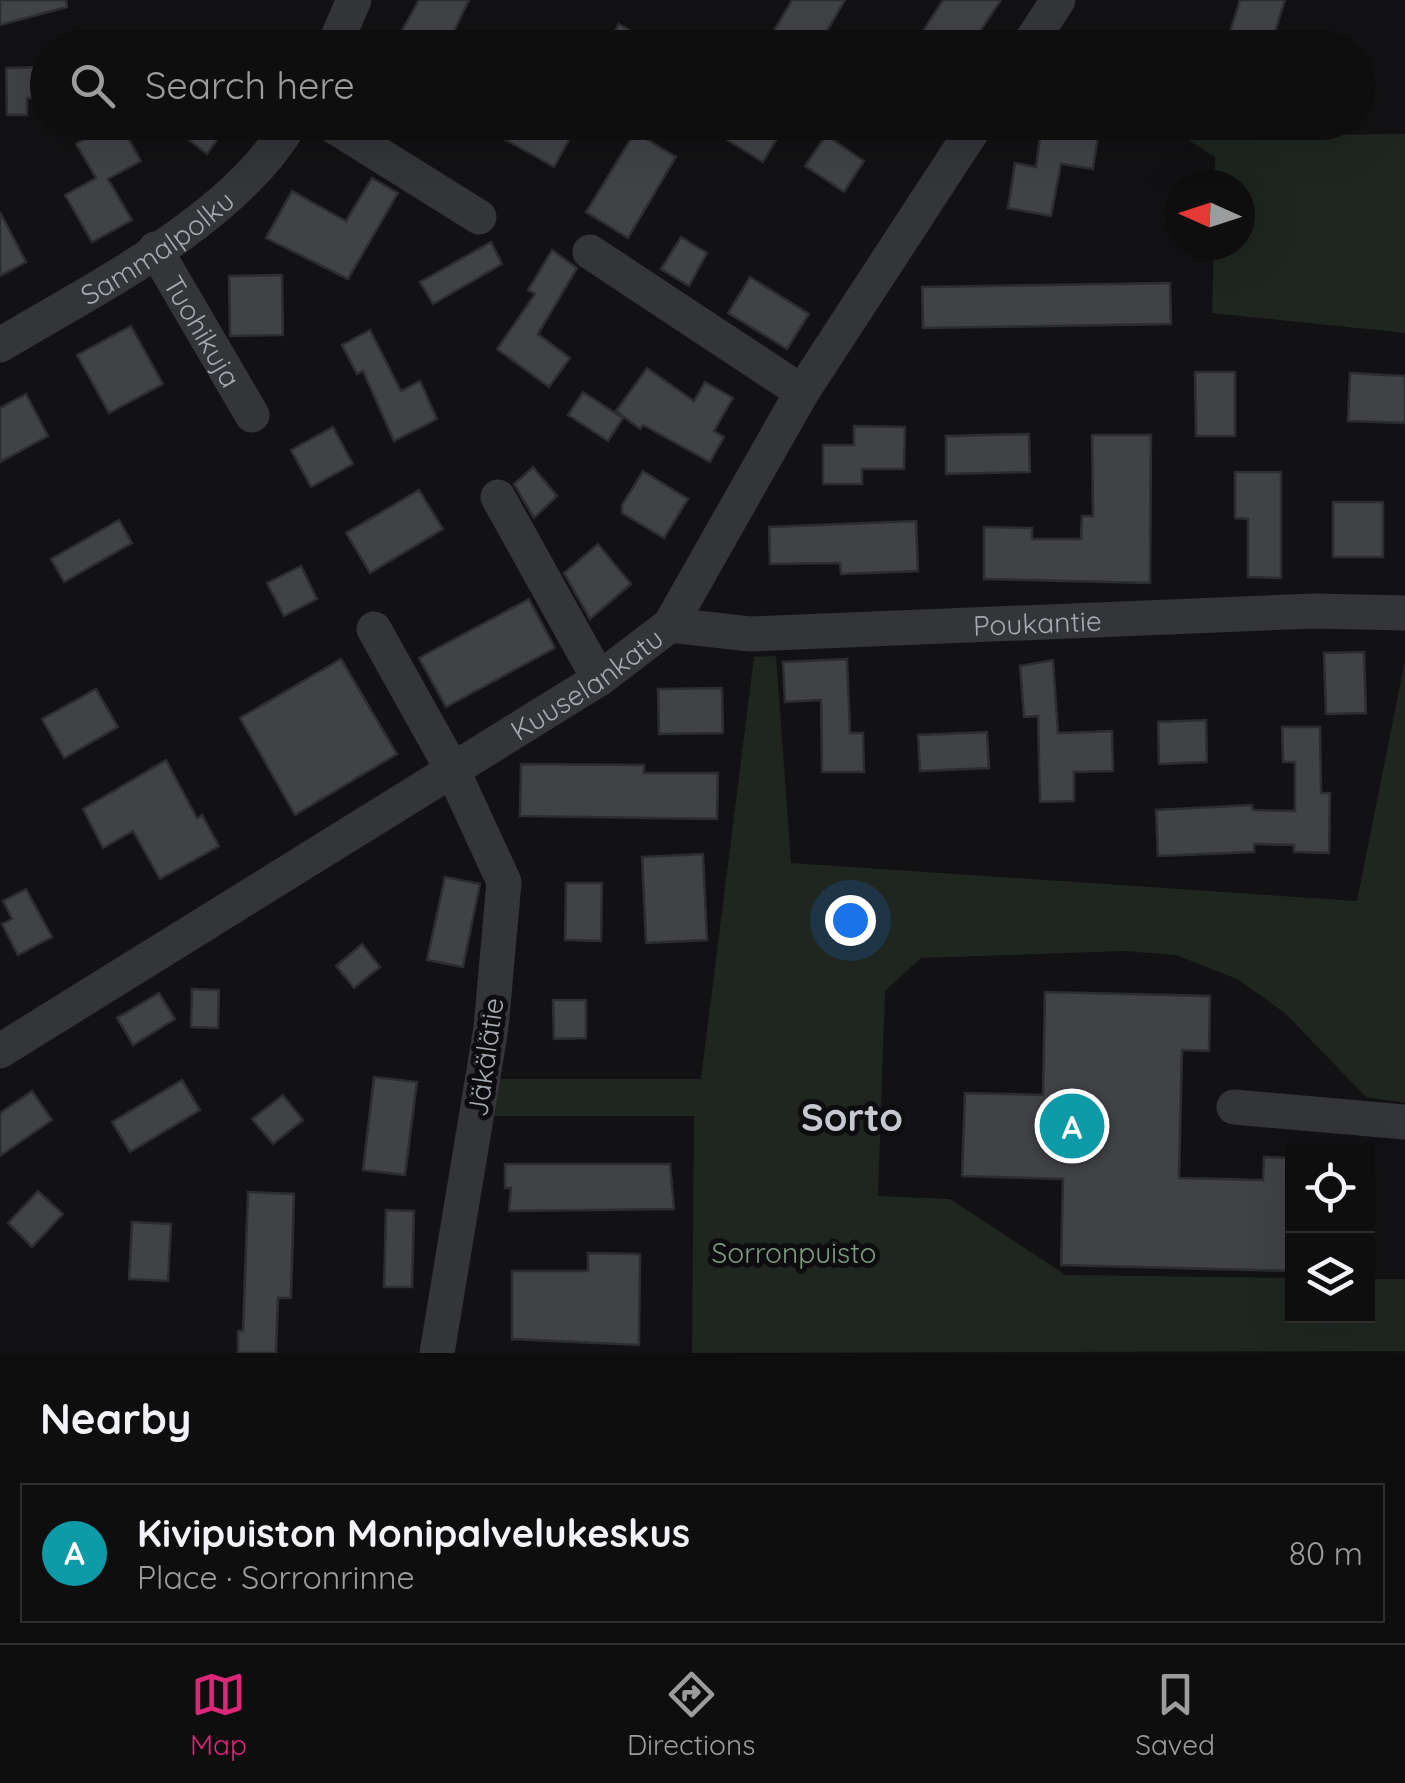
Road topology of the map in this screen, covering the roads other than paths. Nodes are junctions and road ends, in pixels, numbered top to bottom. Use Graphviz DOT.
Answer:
graph roads {
  1 [pos="354,0"];
  2 [pos="1058,0"];
  3 [pos="340,30"];
  4 [pos="1039,30"];
  5 [pos="281,140"];
  6 [pos="356,140"];
  7 [pos="966,140"];
  8 [pos="479,217"];
  9 [pos="154,249"];
  10 [pos="590,252"];
  11 [pos="0,345"];
  12 [pos="802,392"];
  13 [pos="252,416"];
  14 [pos="498,497"];
  15 [pos="1405,613"];
  16 [pos="670,624"];
  17 [pos="374,629"];
  18 [pos="599,679"];
  19 [pos="452,769"];
  20 [pos="0,1051"];
  21 [pos="1234,1107"];
  22 [pos="1405,1122"];
  23 [pos="438,1353"];
  1 -- 3 [label="street"];
  2 -- 4 [label="street"];
  5 -- 9 [label="street, Sammalpolku"];
  6 -- 8 [label="street"];
  7 -- 12 [label="street, Kuuselankatu"];
  9 -- 11 [label="street, Sammalpolku"];
  9 -- 13 [label="street, Tuohikuja"];
  10 -- 12 [label="street"];
  12 -- 16 [label="street, Kuuselankatu"];
  14 -- 18 [label="street"];
  15 -- 16 [label="street, Poukantie"];
  16 -- 18 [label="street, Kuuselankatu"];
  17 -- 19 [label="street, Jäkälätie"];
  18 -- 19 [label="street, Kuuselankatu"];
  19 -- 20 [label="street, Kuuselankatu"];
  19 -- 23 [label="street, Jäkälätie"];
  21 -- 22 [label="street"];
}
